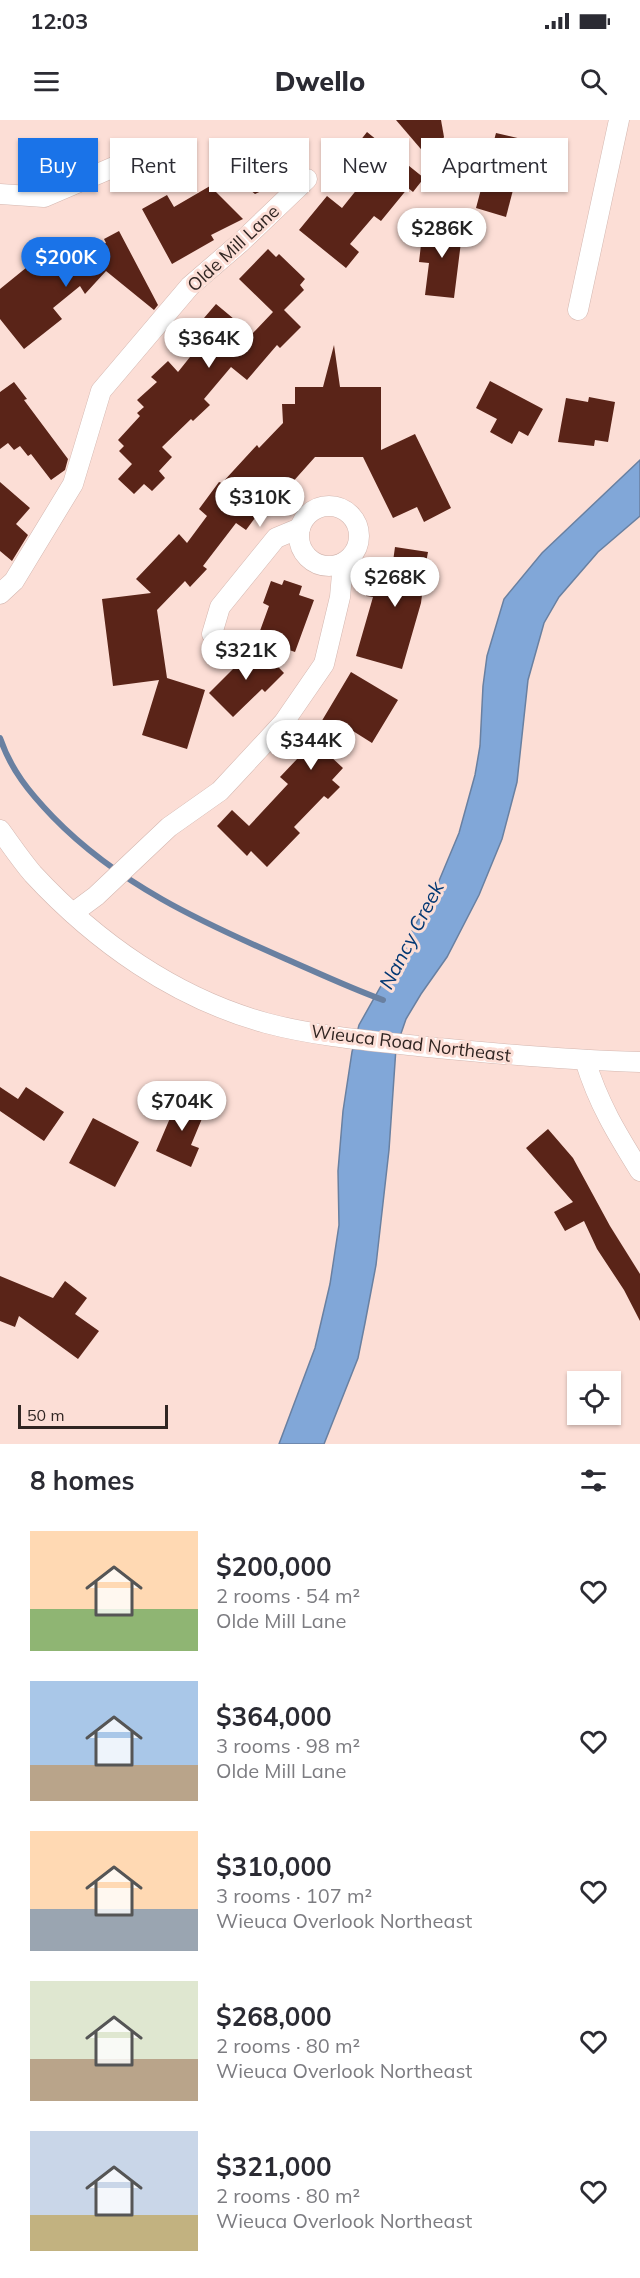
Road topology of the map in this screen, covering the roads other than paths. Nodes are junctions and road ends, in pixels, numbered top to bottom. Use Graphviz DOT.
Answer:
graph roads {
  1 [pos="619,120"];
  2 [pos="110,169"];
  3 [pos="293,192"];
  4 [pos="0,194"];
  5 [pos="578,310"];
  6 [pos="300,528"];
  7 [pos="343,563"];
  8 [pos="0,594"];
  9 [pos="212,634"];
  10 [pos="0,830"];
  11 [pos="73,913"];
  12 [pos="585,1060"];
  13 [pos="640,1062"];
  14 [pos="640,1171"];
  1 -- 5 [label="street"];
  2 -- 4 [label="street"];
  3 -- 8 [label="street, Olde Mill Lane"];
  6 -- 7 [label="street"];
  6 -- 7 [label="street"];
  6 -- 9 [label="street"];
  7 -- 11 [label="street"];
  10 -- 11 [label="street, Wieuca Road Northeast"];
  11 -- 12 [label="street, Wieuca Road Northeast"];
  12 -- 13 [label="street, Wieuca Road Northeast"];
  12 -- 14 [label="street"];
}
